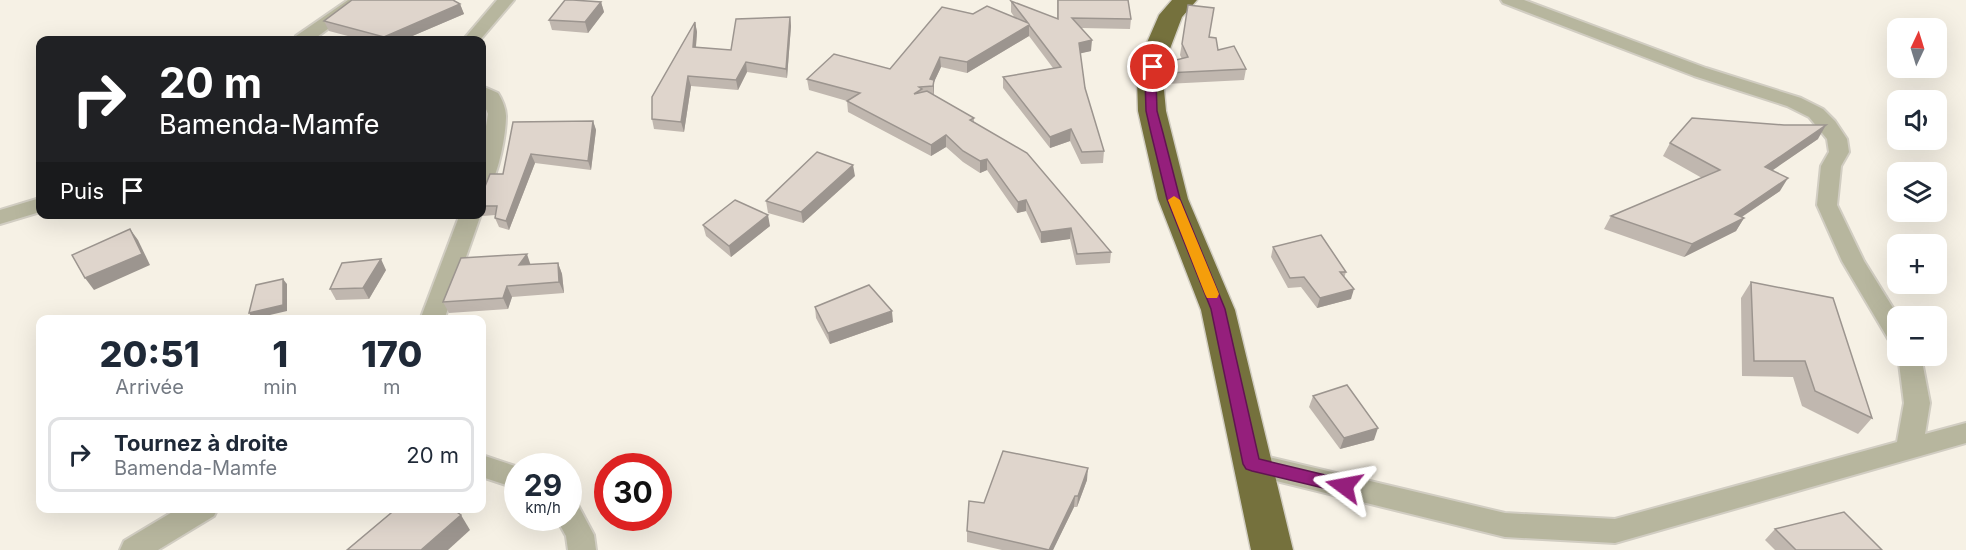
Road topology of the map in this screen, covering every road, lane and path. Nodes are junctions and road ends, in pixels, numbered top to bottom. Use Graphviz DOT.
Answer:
graph roads {
  1 [pos="359,0"];
  2 [pos="506,0"];
  3 [pos="1185,0"];
  4 [pos="1509,0"];
  5 [pos="308,36"];
  6 [pos="474,36"];
  7 [pos="486,94"];
  8 [pos="486,170"];
  9 [pos="36,206"];
  10 [pos="0,217"];
  11 [pos="469,219"];
  12 [pos="434,315"];
  13 [pos="1887,318"];
  14 [pos="1911,366"];
  15 [pos="1966,433"];
  16 [pos="1909,449"];
  17 [pos="1252,464"];
  18 [pos="486,467"];
  19 [pos="504,473"];
  20 [pos="196,513"];
  21 [pos="578,531"];
  22 [pos="134,550"];
  23 [pos="582,550"];
  24 [pos="1272,550"];
  1 -- 5 [label="street"];
  2 -- 6 [label="street"];
  3 -- 17 [label="highway"];
  4 -- 13 [label="street"];
  7 -- 8 [label="street"];
  9 -- 10 [label="street"];
  11 -- 12 [label="street"];
  14 -- 16 [label="street"];
  15 -- 16 [label="street"];
  16 -- 17 [label="street"];
  17 -- 24 [label="highway"];
  18 -- 19 [label="street"];
  20 -- 22 [label="street"];
  21 -- 23 [label="street"];
}
